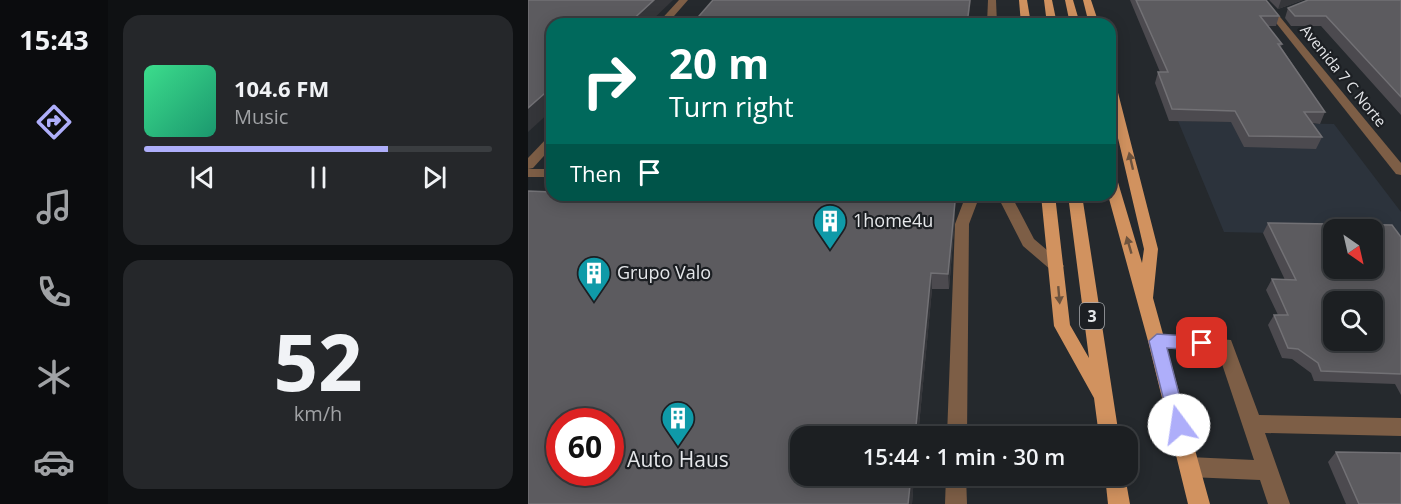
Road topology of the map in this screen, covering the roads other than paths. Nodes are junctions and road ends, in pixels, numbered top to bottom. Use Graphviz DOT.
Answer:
graph roads {
  1 [pos="684,0"];
  2 [pos="992,0"];
  3 [pos="1023,0"];
  4 [pos="1048,0"];
  5 [pos="1069,0"];
  6 [pos="1087,0"];
  7 [pos="1262,0"];
  8 [pos="668,18"];
  9 [pos="992,18"];
  10 [pos="1025,18"];
  11 [pos="1051,18"];
  12 [pos="1074,18"];
  13 [pos="1092,18"];
  14 [pos="1116,106"];
  15 [pos="546,146"];
  16 [pos="528,165"];
  17 [pos="1401,171"];
  18 [pos="528,173"];
  19 [pos="546,173"];
  20 [pos="1116,200"];
  21 [pos="971,201"];
  22 [pos="1007,201"];
  23 [pos="1049,201"];
  24 [pos="1077,201"];
  25 [pos="1056,266"];
  26 [pos="1145,300"];
  27 [pos="1157,341"];
  28 [pos="1104,402"];
  29 [pos="1252,424"];
  30 [pos="957,426"];
  31 [pos="1108,426"];
  32 [pos="1401,427"];
  33 [pos="1189,466"];
  34 [pos="1268,470"];
  35 [pos="956,486"];
  36 [pos="1116,486"];
  37 [pos="956,504"];
  38 [pos="1119,504"];
  39 [pos="1199,504"];
  40 [pos="1279,504"];
  1 -- 8 [label="street"];
  2 -- 9 [label="street"];
  3 -- 10 [label="main road"];
  4 -- 11 [label="main road"];
  5 -- 12 [label="main road"];
  6 -- 13 [label="main road"];
  7 -- 17 [label="street, Avenida 7 C Norte"];
  26 -- 14 [label="main road, one-way"];
  15 -- 16 [label="street"];
  18 -- 19 [label="street"];
  26 -- 20 [label="main road, one-way"];
  21 -- 30 [label="street"];
  22 -- 25 [label="street"];
  23 -- 25 [label="main road"];
  24 -- 28 [label="main road, 3"];
  25 -- 28 [label="main road, one-way"];
  26 -- 27 [label="main road"];
  27 -- 29 [label="street"];
  27 -- 33 [label="main road"];
  28 -- 31 [label="main road, 3"];
  29 -- 32 [label="street"];
  29 -- 34 [label="street"];
  33 -- 34 [label="street"];
  33 -- 39 [label="main road"];
  34 -- 40 [label="street"];
  35 -- 37 [label="street"];
  36 -- 38 [label="main road"];
}
